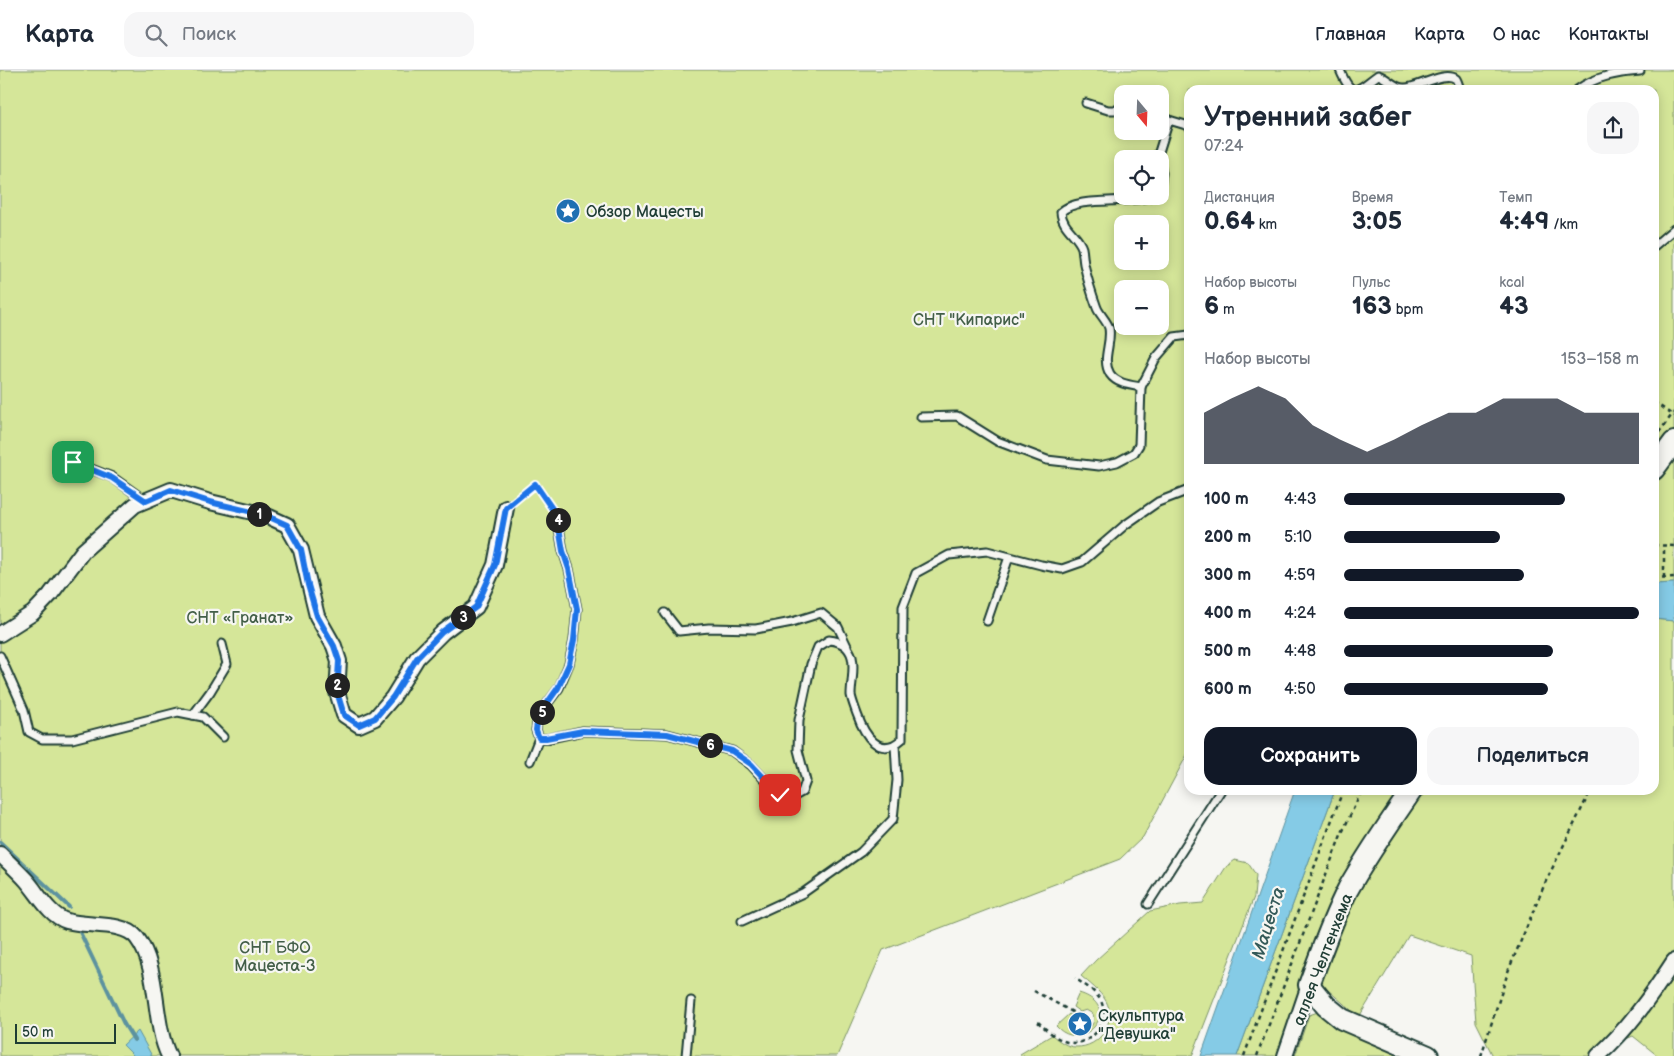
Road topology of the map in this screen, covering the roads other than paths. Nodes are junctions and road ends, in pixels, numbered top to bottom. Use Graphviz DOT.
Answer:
graph roads {
  1 [pos="1340,70"];
  2 [pos="1640,71"];
  3 [pos="1348,85"];
  4 [pos="1366,85"];
  5 [pos="1395,85"];
  6 [pos="1414,85"];
  7 [pos="1458,85"];
  8 [pos="1584,85"];
  9 [pos="1086,103"];
  10 [pos="1114,110"];
  11 [pos="1169,120"];
  12 [pos="1184,125"];
  13 [pos="1114,201"];
  14 [pos="1674,229"];
  15 [pos="1659,242"];
  16 [pos="1184,336"];
  17 [pos="1141,387"];
  18 [pos="921,417"];
  19 [pos="1674,442"];
  20 [pos="73,462"];
  21 [pos="1659,462"];
  22 [pos="1184,492"];
  23 [pos="146,501"];
  24 [pos="506,508"];
  25 [pos="557,516"];
  26 [pos="1009,557"];
  27 [pos="665,613"];
  28 [pos="987,621"];
  29 [pos="0,634"];
  30 [pos="222,644"];
  31 [pos="848,648"];
  32 [pos="0,656"];
  33 [pos="192,715"];
  34 [pos="223,737"];
  35 [pos="539,738"];
  36 [pos="895,746"];
  37 [pos="530,761"];
  38 [pos="1218,795"];
  39 [pos="1408,795"];
  40 [pos="0,854"];
  41 [pos="1148,904"];
  42 [pos="742,921"];
  43 [pos="1674,961"];
  44 [pos="1309,985"];
  45 [pos="691,1001"];
  46 [pos="169,1056"];
  47 [pos="686,1056"];
  48 [pos="1285,1056"];
  49 [pos="1428,1056"];
  50 [pos="1598,1056"];
  1 -- 3 [label="lane"];
  2 -- 8 [label="lane"];
  4 -- 5 [label="lane"];
  6 -- 7 [label="lane"];
  9 -- 10 [label="lane"];
  11 -- 12 [label="lane"];
  13 -- 17 [label="lane"];
  14 -- 15 [label="lane"];
  16 -- 17 [label="lane"];
  17 -- 18 [label="lane"];
  19 -- 21 [label="main road"];
  20 -- 23 [label="lane"];
  22 -- 26 [label="lane"];
  23 -- 24 [label="street"];
  23 -- 29 [label="street"];
  25 -- 35 [label="lane"];
  26 -- 28 [label="lane"];
  26 -- 36 [label="lane"];
  27 -- 31 [label="lane"];
  30 -- 33 [label="lane"];
  31 -- 35 [label="lane"];
  31 -- 36 [label="lane"];
  32 -- 33 [label="lane"];
  33 -- 34 [label="lane"];
  35 -- 37 [label="lane"];
  36 -- 42 [label="lane"];
  38 -- 41 [label="lane"];
  39 -- 44 [label="main road, аллея Челтенхема"];
  40 -- 46 [label="street"];
  43 -- 50 [label="street"];
  44 -- 48 [label="street, аллея Челтенхема"];
  44 -- 49 [label="main road"];
  45 -- 47 [label="lane"];
}
